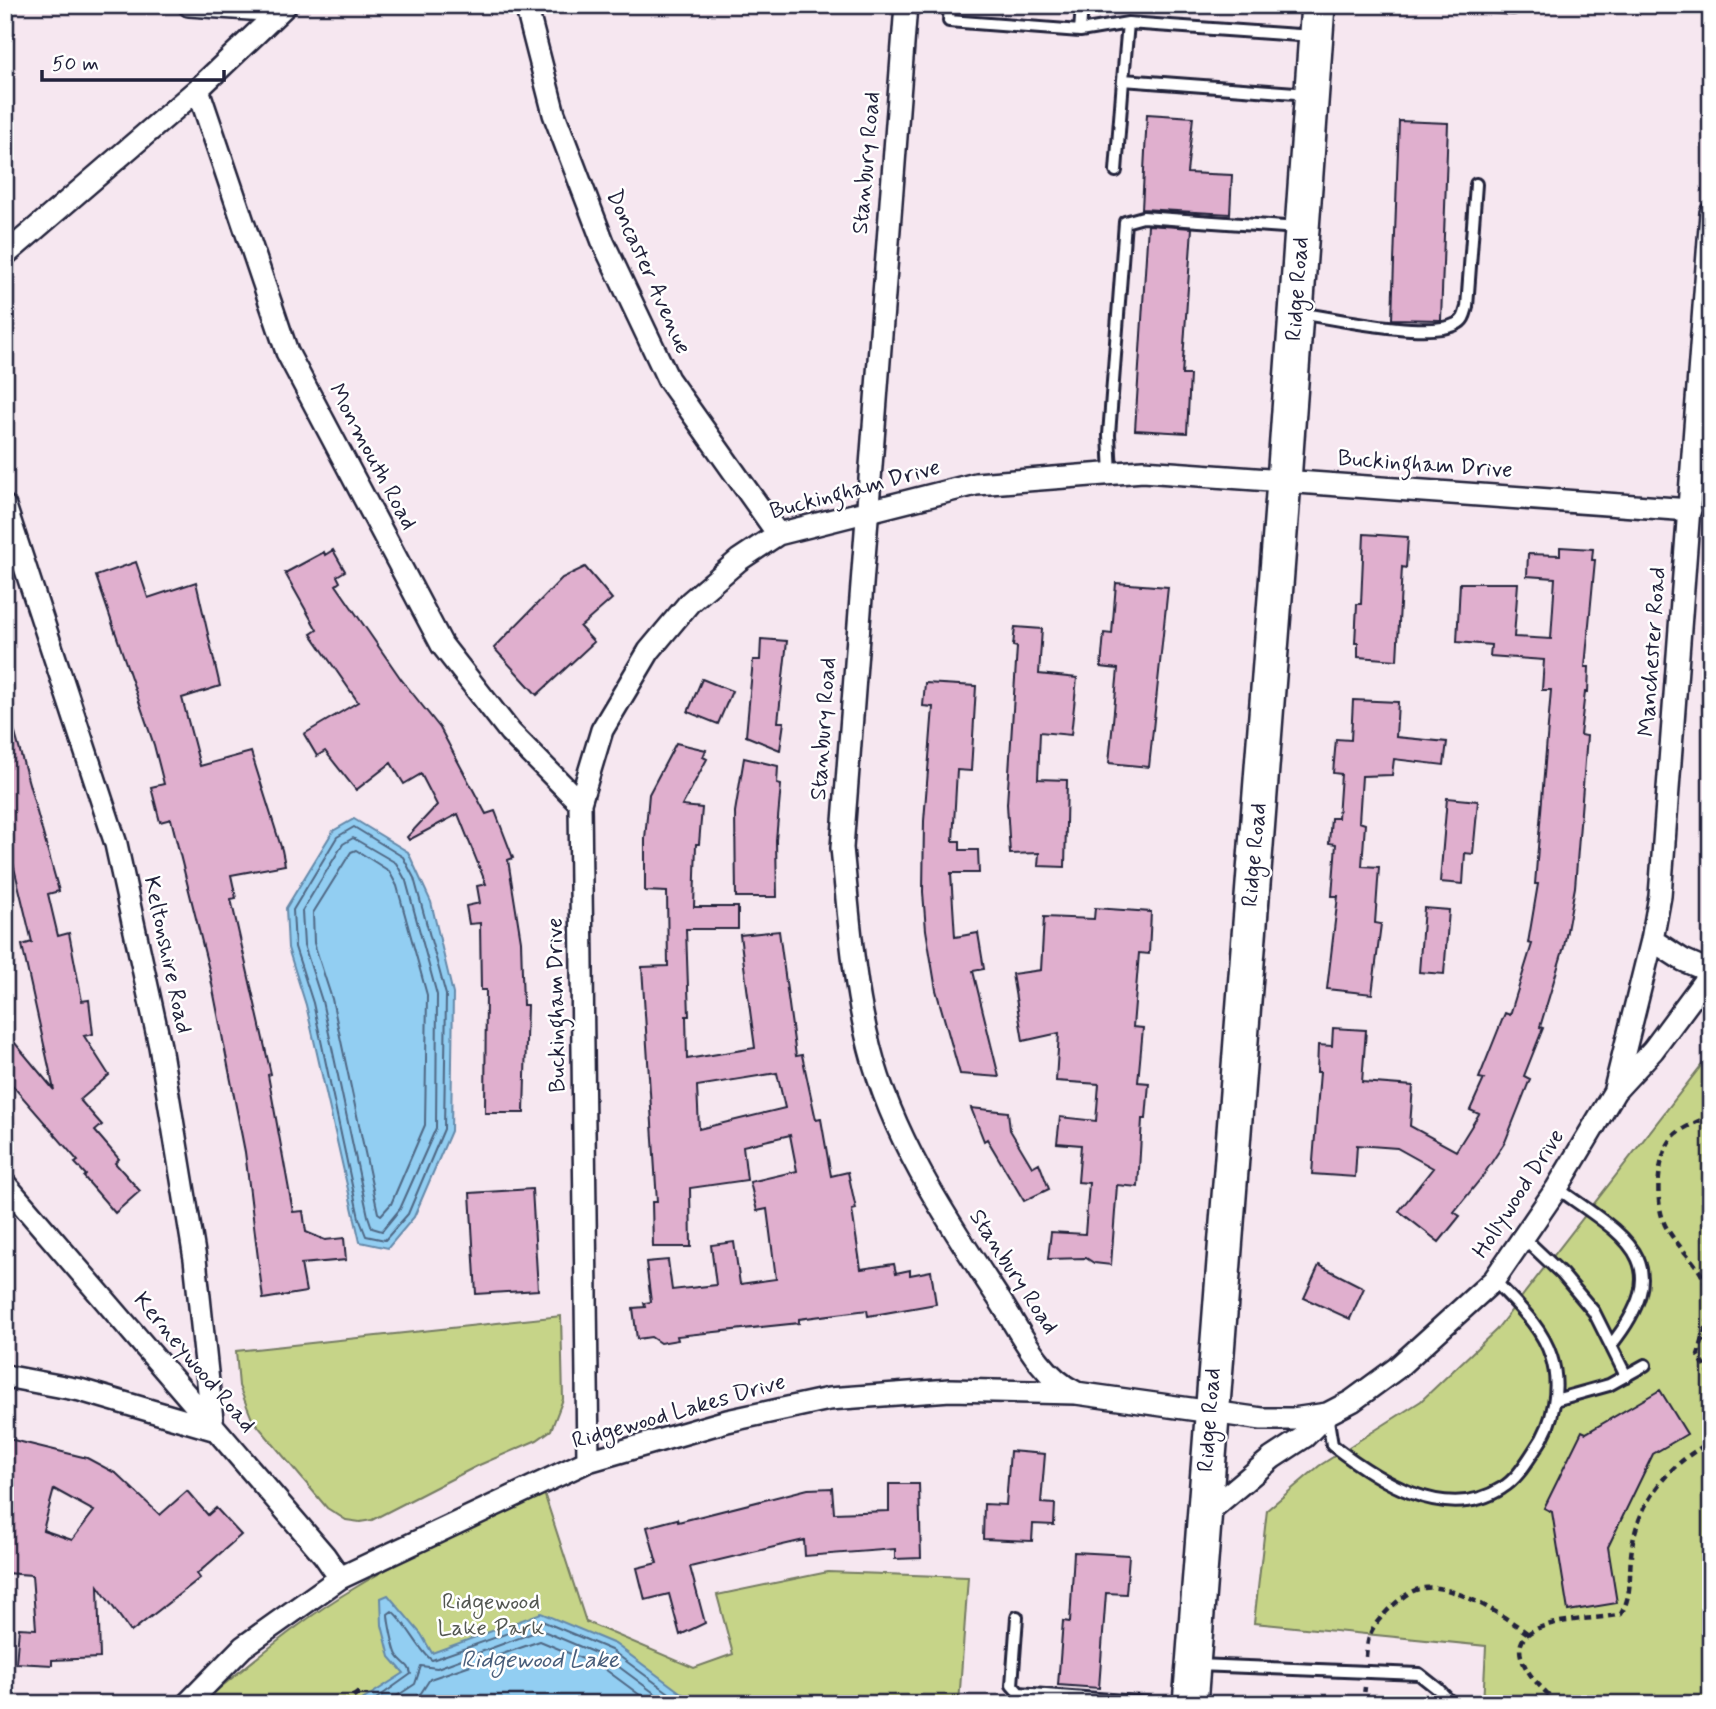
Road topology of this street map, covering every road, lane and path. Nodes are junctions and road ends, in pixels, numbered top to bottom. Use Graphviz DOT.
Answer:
graph roads {
  1 [pos="189,5"];
  2 [pos="526,5"];
  3 [pos="906,5"];
  4 [pos="950,5"];
  5 [pos="1082,5"];
  6 [pos="1482,5"];
  7 [pos="1516,5"];
  8 [pos="282,8"];
  9 [pos="1317,21"];
  10 [pos="1128,23"];
  11 [pos="1080,31"];
  12 [pos="1123,80"];
  13 [pos="198,89"];
  14 [pos="1311,95"];
  15 [pos="1116,171"];
  16 [pos="1476,184"];
  17 [pos="1711,213"];
  18 [pos="1302,228"];
  19 [pos="5,255"];
  20 [pos="1296,312"];
  21 [pos="1703,428"];
  22 [pos="1111,474"];
  23 [pos="1284,481"];
  24 [pos="5,506"];
  25 [pos="1690,510"];
  26 [pos="866,512"];
  27 [pos="778,534"];
  28 [pos="580,803"];
  29 [pos="1652,940"];
  30 [pos="1711,972"];
  31 [pos="1615,1091"];
  32 [pos="1711,1115"];
  33 [pos="5,1184"];
  34 [pos="1557,1188"];
  35 [pos="1525,1239"];
  36 [pos="1494,1280"];
  37 [pos="1612,1344"];
  38 [pos="1645,1365"];
  39 [pos="5,1376"];
  40 [pos="1626,1376"];
  41 [pos="1711,1376"];
  42 [pos="1076,1393"];
  43 [pos="1555,1400"];
  44 [pos="1211,1412"];
  45 [pos="1327,1414"];
  46 [pos="213,1429"];
  47 [pos="1711,1442"];
  48 [pos="588,1461"];
  49 [pos="1203,1516"];
  50 [pos="340,1578"];
  51 [pos="1017,1617"];
  52 [pos="1527,1633"];
  53 [pos="1368,1634"];
  54 [pos="1193,1665"];
  55 [pos="361,1690"];
  56 [pos="187,1704"];
  57 [pos="344,1704"];
  58 [pos="1164,1704"];
  59 [pos="1190,1704"];
  60 [pos="1452,1704"];
  61 [pos="1558,1704"];
  1 -- 8 [label="street"];
  2 -- 27 [label="street, Doncaster Avenue"];
  3 -- 26 [label="street, Stanbury Road"];
  4 -- 11 [label="lane"];
  5 -- 11 [label="lane"];
  6 -- 7 [label="lane"];
  8 -- 13 [label="street"];
  9 -- 10 [label="lane"];
  9 -- 14 [label="main road, Ridge Road"];
  10 -- 11 [label="lane"];
  10 -- 12 [label="lane"];
  12 -- 14 [label="lane"];
  12 -- 15 [label="lane"];
  13 -- 19 [label="street"];
  13 -- 28 [label="street, Monmouth Road"];
  14 -- 18 [label="main road, Ridge Road"];
  16 -- 20 [label="lane"];
  17 -- 21 [label="street, Manchester Road"];
  18 -- 20 [label="main road, Ridge Road"];
  18 -- 22 [label="lane"];
  20 -- 23 [label="main road, Ridge Road"];
  21 -- 25 [label="street, Manchester Road"];
  22 -- 23 [label="street, Buckingham Drive"];
  22 -- 26 [label="street, Buckingham Drive"];
  23 -- 25 [label="street, Buckingham Drive"];
  23 -- 44 [label="main road, Ridge Road"];
  24 -- 46 [label="street, Keltonshire Road"];
  25 -- 29 [label="street, Manchester Road"];
  26 -- 27 [label="street, Buckingham Drive"];
  26 -- 42 [label="street, Stanbury Road"];
  27 -- 28 [label="street, Buckingham Drive"];
  28 -- 48 [label="street, Buckingham Drive"];
  29 -- 30 [label="street"];
  29 -- 31 [label="street, Manchester Road"];
  30 -- 31 [label="street, Hollywood Drive"];
  31 -- 34 [label="street, Hollywood Drive"];
  32 -- 41 [label="path"];
  33 -- 46 [label="street, Kerneywood Road"];
  34 -- 35 [label="street, Hollywood Drive"];
  34 -- 37 [label="lane"];
  35 -- 36 [label="street, Hollywood Drive"];
  35 -- 37 [label="lane"];
  36 -- 43 [label="lane"];
  36 -- 45 [label="street, Hollywood Drive"];
  37 -- 40 [label="lane"];
  38 -- 40 [label="lane"];
  39 -- 46 [label="street"];
  40 -- 43 [label="lane"];
  42 -- 44 [label="street, Ridgewood Lakes Drive"];
  42 -- 48 [label="street, Ridgewood Lakes Drive"];
  43 -- 45 [label="lane"];
  44 -- 45 [label="street, Hollywood Drive"];
  44 -- 49 [label="main road, Ridge Road"];
  45 -- 49 [label="street"];
  46 -- 50 [label="street, Kerneywood Road"];
  47 -- 52 [label="path"];
  48 -- 50 [label="street, Ridgewood Lakes Drive"];
  49 -- 54 [label="main road, Ridge Road"];
  50 -- 56 [label="street, Ridgewood Lakes Drive"];
  51 -- 58 [label="lane"];
  52 -- 53 [label="path"];
  52 -- 61 [label="path"];
  54 -- 59 [label="main road, Ridge Road"];
  54 -- 60 [label="lane"];
  55 -- 57 [label="path"];
}
